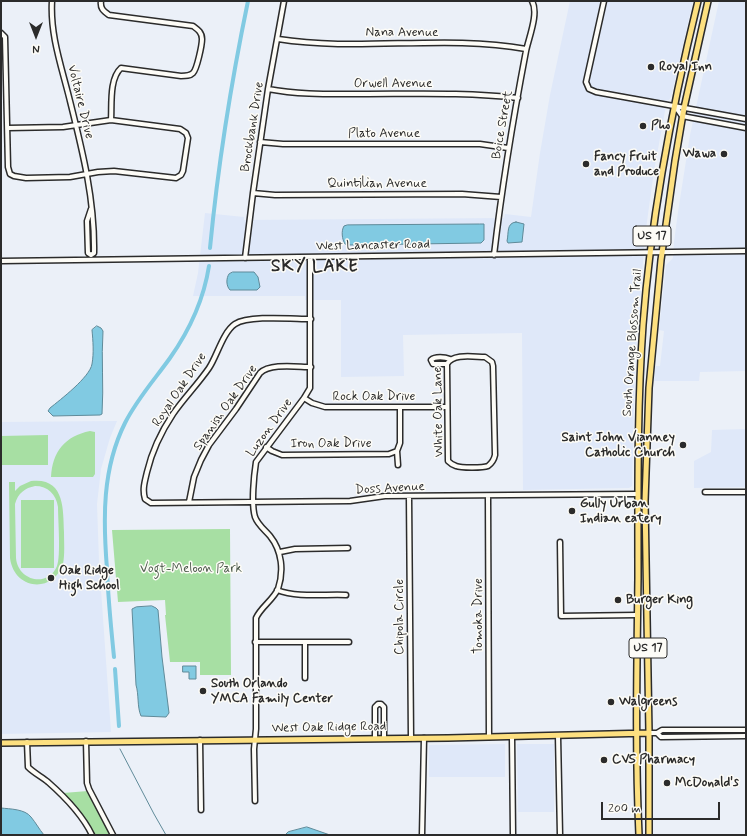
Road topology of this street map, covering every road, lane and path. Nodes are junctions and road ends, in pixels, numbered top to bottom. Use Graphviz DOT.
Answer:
graph roads {
  1 [pos="52,1"];
  2 [pos="101,1"];
  3 [pos="284,1"];
  4 [pos="532,1"];
  5 [pos="604,1"];
  6 [pos="698,1"];
  7 [pos="708,1"];
  8 [pos="1,33"];
  9 [pos="278,39"];
  10 [pos="526,49"];
  11 [pos="268,90"];
  12 [pos="518,98"];
  13 [pos="675,106"];
  14 [pos="684,108"];
  15 [pos="682,116"];
  16 [pos="746,119"];
  17 [pos="111,120"];
  18 [pos="76,125"];
  19 [pos="8,128"];
  20 [pos="746,128"];
  21 [pos="260,142"];
  22 [pos="508,148"];
  23 [pos="88,174"];
  24 [pos="253,193"];
  25 [pos="501,197"];
  26 [pos="91,208"];
  27 [pos="746,251"];
  28 [pos="650,252"];
  29 [pos="662,252"];
  30 [pos="494,255"];
  31 [pos="91,257"];
  32 [pos="310,257"];
  33 [pos="245,258"];
  34 [pos="1,261"];
  35 [pos="310,319"];
  36 [pos="450,359"];
  37 [pos="447,364"];
  38 [pos="311,367"];
  39 [pos="304,398"];
  40 [pos="400,407"];
  41 [pos="447,407"];
  42 [pos="639,415"];
  43 [pos="647,425"];
  44 [pos="266,447"];
  45 [pos="397,451"];
  46 [pos="398,465"];
  47 [pos="705,492"];
  48 [pos="746,492"];
  49 [pos="637,494"];
  50 [pos="409,496"];
  51 [pos="488,496"];
  52 [pos="144,499"];
  53 [pos="254,501"];
  54 [pos="645,501"];
  55 [pos="189,502"];
  56 [pos="560,542"];
  57 [pos="348,548"];
  58 [pos="280,552"];
  59 [pos="277,590"];
  60 [pos="346,595"];
  61 [pos="637,615"];
  62 [pos="255,642"];
  63 [pos="305,642"];
  64 [pos="349,642"];
  65 [pos="305,678"];
  66 [pos="746,730"];
  67 [pos="637,733"];
  68 [pos="649,733"];
  69 [pos="657,733"];
  70 [pos="558,736"];
  71 [pos="746,736"];
  72 [pos="489,737"];
  73 [pos="512,737"];
  74 [pos="375,738"];
  75 [pos="384,738"];
  76 [pos="411,738"];
  77 [pos="424,738"];
  78 [pos="200,740"];
  79 [pos="255,740"];
  80 [pos="27,742"];
  81 [pos="86,742"];
  82 [pos="1,743"];
  83 [pos="255,801"];
  84 [pos="200,810"];
  85 [pos="92,835"];
  86 [pos="113,835"];
  87 [pos="422,835"];
  88 [pos="513,835"];
  89 [pos="560,835"];
  90 [pos="639,835"];
  91 [pos="649,835"];
  1 -- 18 [label="street, Voltaire Drive"];
  2 -- 17 [label="street"];
  3 -- 9 [label="street, Brockbank Drive"];
  4 -- 10 [label="street, Boice Street"];
  5 -- 13 [label="street"];
  6 -- 13 [label="main road, South Orange Blossom Trail / US 17"];
  7 -- 14 [label="main road, South Orange Blossom Trail / US 17"];
  8 -- 19 [label="street"];
  9 -- 10 [label="street, Nana Avenue"];
  9 -- 11 [label="street, Brockbank Drive"];
  10 -- 12 [label="street, Boice Street"];
  11 -- 12 [label="street, Orwell Avenue"];
  11 -- 21 [label="street, Brockbank Drive"];
  12 -- 22 [label="street, Boice Street"];
  13 -- 14 [label="street"];
  13 -- 15 [label="street"];
  13 -- 28 [label="main road, South Orange Blossom Trail / US 17"];
  14 -- 15 [label="main road, South Orange Blossom Trail / US 17"];
  14 -- 16 [label="street"];
  15 -- 20 [label="street"];
  15 -- 29 [label="main road, South Orange Blossom Trail / US 17"];
  17 -- 18 [label="street"];
  17 -- 23 [label="street"];
  18 -- 19 [label="street"];
  18 -- 23 [label="street, Voltaire Drive"];
  19 -- 23 [label="street"];
  21 -- 22 [label="street, Plato Avenue"];
  21 -- 24 [label="street, Brockbank Drive"];
  22 -- 25 [label="street, Boice Street"];
  23 -- 26 [label="street, Voltaire Drive"];
  24 -- 25 [label="street, Quintilian Avenue"];
  24 -- 33 [label="street, Brockbank Drive"];
  25 -- 30 [label="street, Boice Street"];
  26 -- 31 [label="street, Voltaire Drive"];
  26 -- 31 [label="street, Voltaire Drive"];
  27 -- 29 [label="street, West Lancaster Road"];
  28 -- 29 [label="street, West Lancaster Road"];
  28 -- 30 [label="street, West Lancaster Road"];
  28 -- 42 [label="main road, South Orange Blossom Trail / US 17"];
  29 -- 43 [label="main road, South Orange Blossom Trail / US 17"];
  30 -- 32 [label="street, West Lancaster Road"];
  31 -- 33 [label="street, West Lancaster Road"];
  31 -- 34 [label="street, West Lancaster Road"];
  32 -- 33 [label="street, West Lancaster Road"];
  32 -- 35 [label="street, Luzon Drive"];
  35 -- 38 [label="street, Luzon Drive"];
  35 -- 52 [label="street, Royal Oak Drive"];
  36 -- 37 [label="street, White Oak Lane"];
  36 -- 37 [label="street"];
  36 -- 41 [label="street, White Oak Lane"];
  37 -- 41 [label="street, White Oak Lane"];
  38 -- 39 [label="street, Luzon Drive"];
  38 -- 55 [label="street, Spanish Oak Drive"];
  39 -- 40 [label="street, Rock Oak Drive"];
  39 -- 44 [label="street, Luzon Drive"];
  40 -- 41 [label="street, Rock Oak Drive"];
  40 -- 45 [label="street"];
  42 -- 43 [label="main road"];
  42 -- 49 [label="main road, South Orange Blossom Trail / US 17"];
  43 -- 54 [label="main road, South Orange Blossom Trail / US 17"];
  44 -- 45 [label="street, Iron Oak Drive"];
  44 -- 53 [label="street, Luzon Drive"];
  45 -- 46 [label="street"];
  47 -- 48 [label="street"];
  49 -- 51 [label="street, Doss Avenue"];
  49 -- 54 [label="main road"];
  49 -- 61 [label="main road, South Orange Blossom Trail / US 17"];
  50 -- 51 [label="street, Doss Avenue"];
  50 -- 53 [label="street, Doss Avenue"];
  50 -- 76 [label="street, Chipola Circle"];
  51 -- 72 [label="street, Tomoka Drive"];
  52 -- 55 [label="street, Doss Avenue"];
  53 -- 55 [label="street, Doss Avenue"];
  53 -- 58 [label="street, Luzon Drive"];
  54 -- 68 [label="main road, South Orange Blossom Trail / US 17"];
  56 -- 61 [label="street"];
  57 -- 58 [label="street"];
  58 -- 59 [label="street, Luzon Drive"];
  59 -- 60 [label="street"];
  59 -- 62 [label="street, Luzon Drive"];
  61 -- 67 [label="main road, South Orange Blossom Trail / US 17"];
  62 -- 63 [label="street"];
  62 -- 79 [label="street, Luzon Drive"];
  63 -- 64 [label="street"];
  63 -- 65 [label="street"];
  66 -- 69 [label="street, West Oak Ridge Road"];
  67 -- 68 [label="main road, West Oak Ridge Road"];
  67 -- 70 [label="main road, West Oak Ridge Road"];
  67 -- 90 [label="main road, South Orange Blossom Trail / US 17"];
  68 -- 69 [label="street, West Oak Ridge Road"];
  68 -- 91 [label="main road, South Orange Blossom Trail / US 17"];
  69 -- 71 [label="street, West Oak Ridge Road"];
  70 -- 73 [label="main road, West Oak Ridge Road"];
  70 -- 89 [label="street"];
  72 -- 73 [label="main road, West Oak Ridge Road"];
  72 -- 77 [label="main road, West Oak Ridge Road"];
  73 -- 88 [label="street"];
  74 -- 75 [label="main road, West Oak Ridge Road"];
  74 -- 75 [label="street"];
  74 -- 79 [label="main road, West Oak Ridge Road"];
  75 -- 76 [label="main road, West Oak Ridge Road"];
  76 -- 77 [label="main road, West Oak Ridge Road"];
  77 -- 87 [label="street"];
  78 -- 79 [label="main road, West Oak Ridge Road"];
  78 -- 81 [label="main road, West Oak Ridge Road"];
  78 -- 84 [label="street"];
  79 -- 83 [label="street, Luzon Drive"];
  80 -- 81 [label="main road, West Oak Ridge Road"];
  80 -- 82 [label="main road, West Oak Ridge Road"];
  80 -- 85 [label="street"];
  81 -- 86 [label="street"];
}
